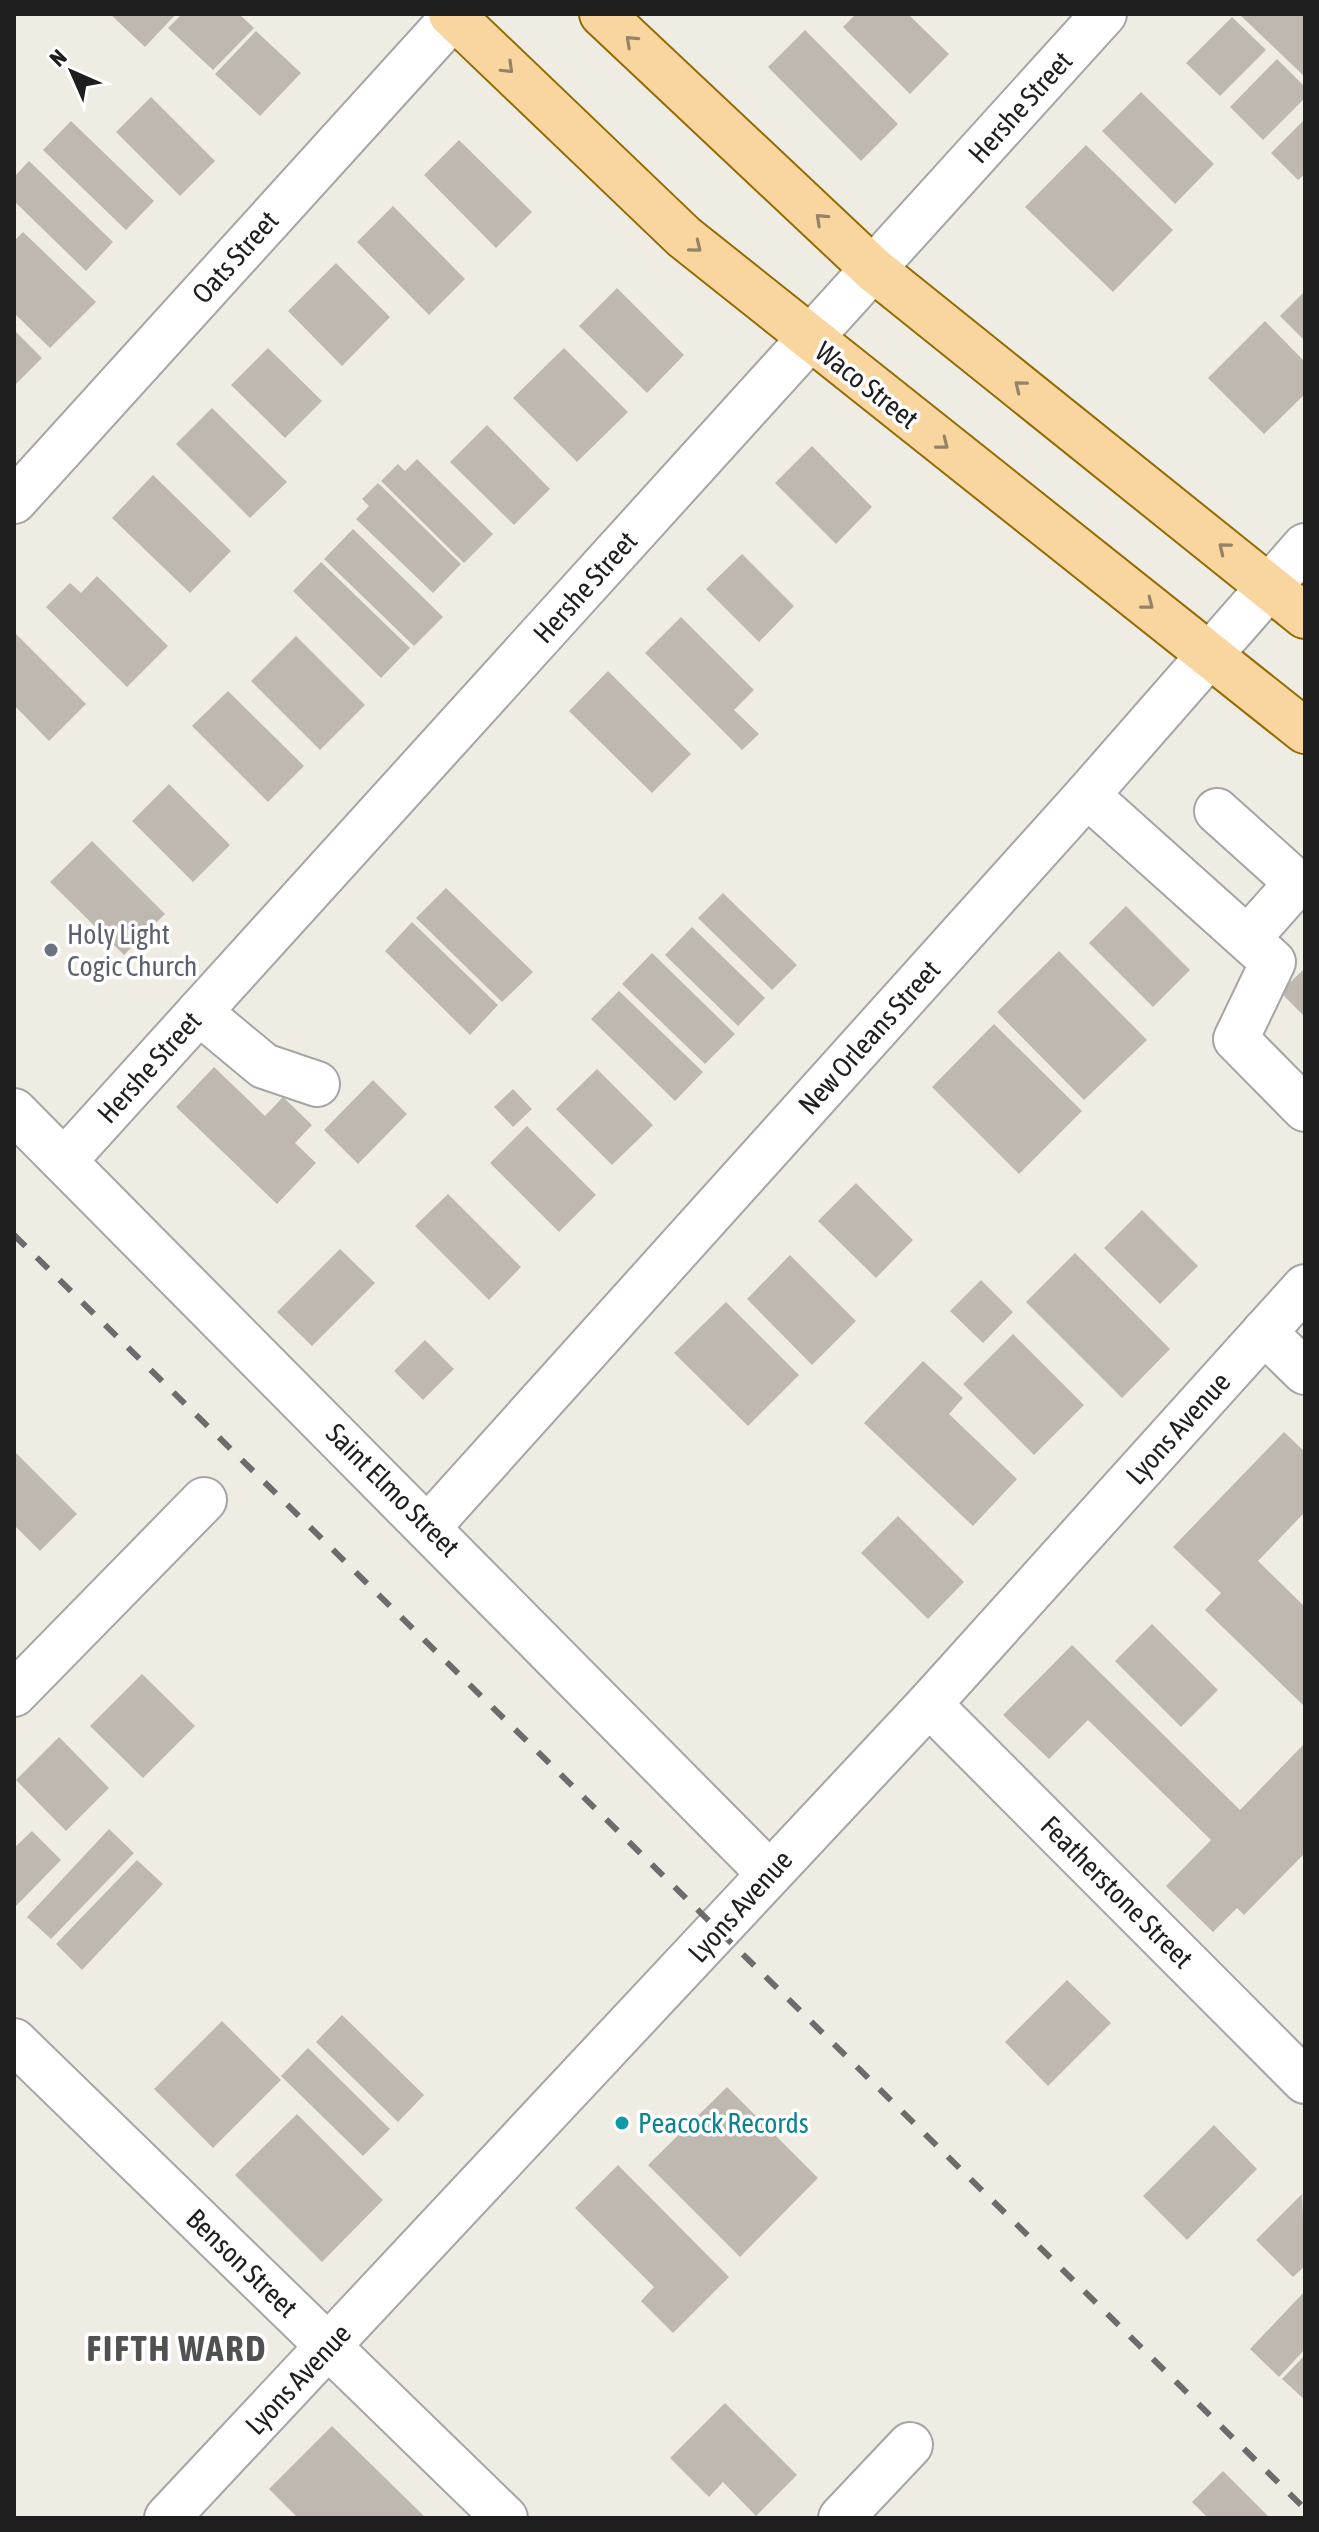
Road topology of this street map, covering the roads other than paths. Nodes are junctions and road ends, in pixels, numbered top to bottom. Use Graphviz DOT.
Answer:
graph roads {
  1 [pos="602,14"];
  2 [pos="1104,14"];
  3 [pos="454,15"];
  4 [pos="873,269"];
  5 [pos="810,340"];
  6 [pos="14,501"];
  7 [pos="1305,546"];
  8 [pos="1270,585"];
  9 [pos="1305,616"];
  10 [pos="1210,653"];
  11 [pos="1305,731"];
  12 [pos="1087,795"];
  13 [pos="1217,811"];
  14 [pos="1248,938"];
  15 [pos="199,1012"];
  16 [pos="317,1084"];
  17 [pos="1305,1109"];
  18 [pos="14,1111"];
  19 [pos="65,1160"];
  20 [pos="1305,1287"];
  21 [pos="1264,1332"];
  22 [pos="1305,1372"];
  23 [pos="204,1500"];
  24 [pos="429,1526"];
  25 [pos="14,1694"];
  26 [pos="929,1704"];
  27 [pos="769,1873"];
  28 [pos="14,2041"];
  29 [pos="1305,2081"];
  30 [pos="328,2347"];
  31 [pos="910,2445"];
  32 [pos="167,2518"];
  33 [pos="505,2518"];
  34 [pos="841,2518"];
  4 -- 1 [label="main road, one-way"];
  2 -- 4 [label="street, Hershe Street"];
  3 -- 5 [label="main road, Waco Street, one-way"];
  3 -- 6 [label="street, Oats Street"];
  4 -- 5 [label="street, Hershe Street"];
  8 -- 4 [label="main road, one-way"];
  5 -- 10 [label="main road, Waco Street, one-way"];
  5 -- 15 [label="street, Hershe Street"];
  7 -- 8 [label="street, New Orleans Street"];
  8 -- 9 [label="main road"];
  8 -- 10 [label="street, New Orleans Street"];
  10 -- 11 [label="main road, Waco Street"];
  10 -- 12 [label="street, New Orleans Street"];
  12 -- 14 [label="street"];
  12 -- 24 [label="street, New Orleans Street"];
  13 -- 14 [label="street"];
  14 -- 17 [label="street"];
  15 -- 16 [label="street"];
  15 -- 19 [label="street, Hershe Street"];
  18 -- 19 [label="street, Saint Elmo Street"];
  19 -- 24 [label="street, Saint Elmo Street"];
  20 -- 21 [label="street, Lyons Avenue"];
  21 -- 22 [label="street"];
  21 -- 26 [label="street, Lyons Avenue"];
  23 -- 25 [label="street"];
  24 -- 27 [label="street, Saint Elmo Street"];
  26 -- 27 [label="street, Lyons Avenue"];
  26 -- 29 [label="street, Featherstone Street"];
  27 -- 30 [label="street, Lyons Avenue"];
  28 -- 30 [label="street, Benson Street"];
  30 -- 32 [label="street, Lyons Avenue"];
  30 -- 33 [label="street, Benson Street"];
  31 -- 34 [label="street"];
}
